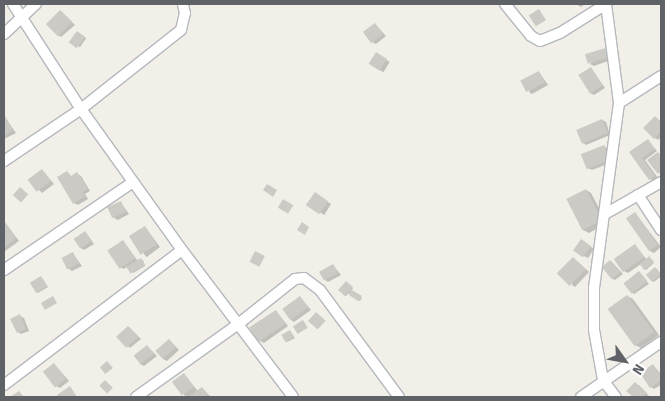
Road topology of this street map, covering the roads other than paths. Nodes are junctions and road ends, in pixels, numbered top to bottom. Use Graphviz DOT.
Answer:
graph roads {
  1 [pos="13,4"];
  2 [pos="36,4"];
  3 [pos="183,4"];
  4 [pos="505,4"];
  5 [pos="606,4"];
  6 [pos="22,16"];
  7 [pos="4,34"];
  8 [pos="661,76"];
  9 [pos="619,103"];
  10 [pos="81,109"];
  11 [pos="4,161"];
  12 [pos="133,182"];
  13 [pos="661,182"];
  14 [pos="638,195"];
  15 [pos="604,214"];
  16 [pos="661,230"];
  17 [pos="182,250"];
  18 [pos="4,270"];
  19 [pos="237,325"];
  20 [pos="661,342"];
  21 [pos="603,380"];
  22 [pos="4,385"];
  23 [pos="136,397"];
  24 [pos="293,397"];
  25 [pos="399,397"];
  26 [pos="581,397"];
  27 [pos="616,397"];
  1 -- 6 [label="street"];
  2 -- 6 [label="street"];
  3 -- 10 [label="street"];
  4 -- 5 [label="street"];
  5 -- 9 [label="street"];
  6 -- 7 [label="street"];
  6 -- 10 [label="street"];
  8 -- 9 [label="street"];
  9 -- 15 [label="street"];
  10 -- 11 [label="street"];
  10 -- 12 [label="street"];
  12 -- 17 [label="street"];
  12 -- 18 [label="street"];
  13 -- 14 [label="street"];
  14 -- 15 [label="street"];
  14 -- 16 [label="street"];
  15 -- 21 [label="street"];
  17 -- 19 [label="street"];
  17 -- 22 [label="street"];
  19 -- 23 [label="street"];
  19 -- 24 [label="street"];
  19 -- 25 [label="street"];
  20 -- 21 [label="street"];
  21 -- 26 [label="street"];
  21 -- 27 [label="street"];
}
